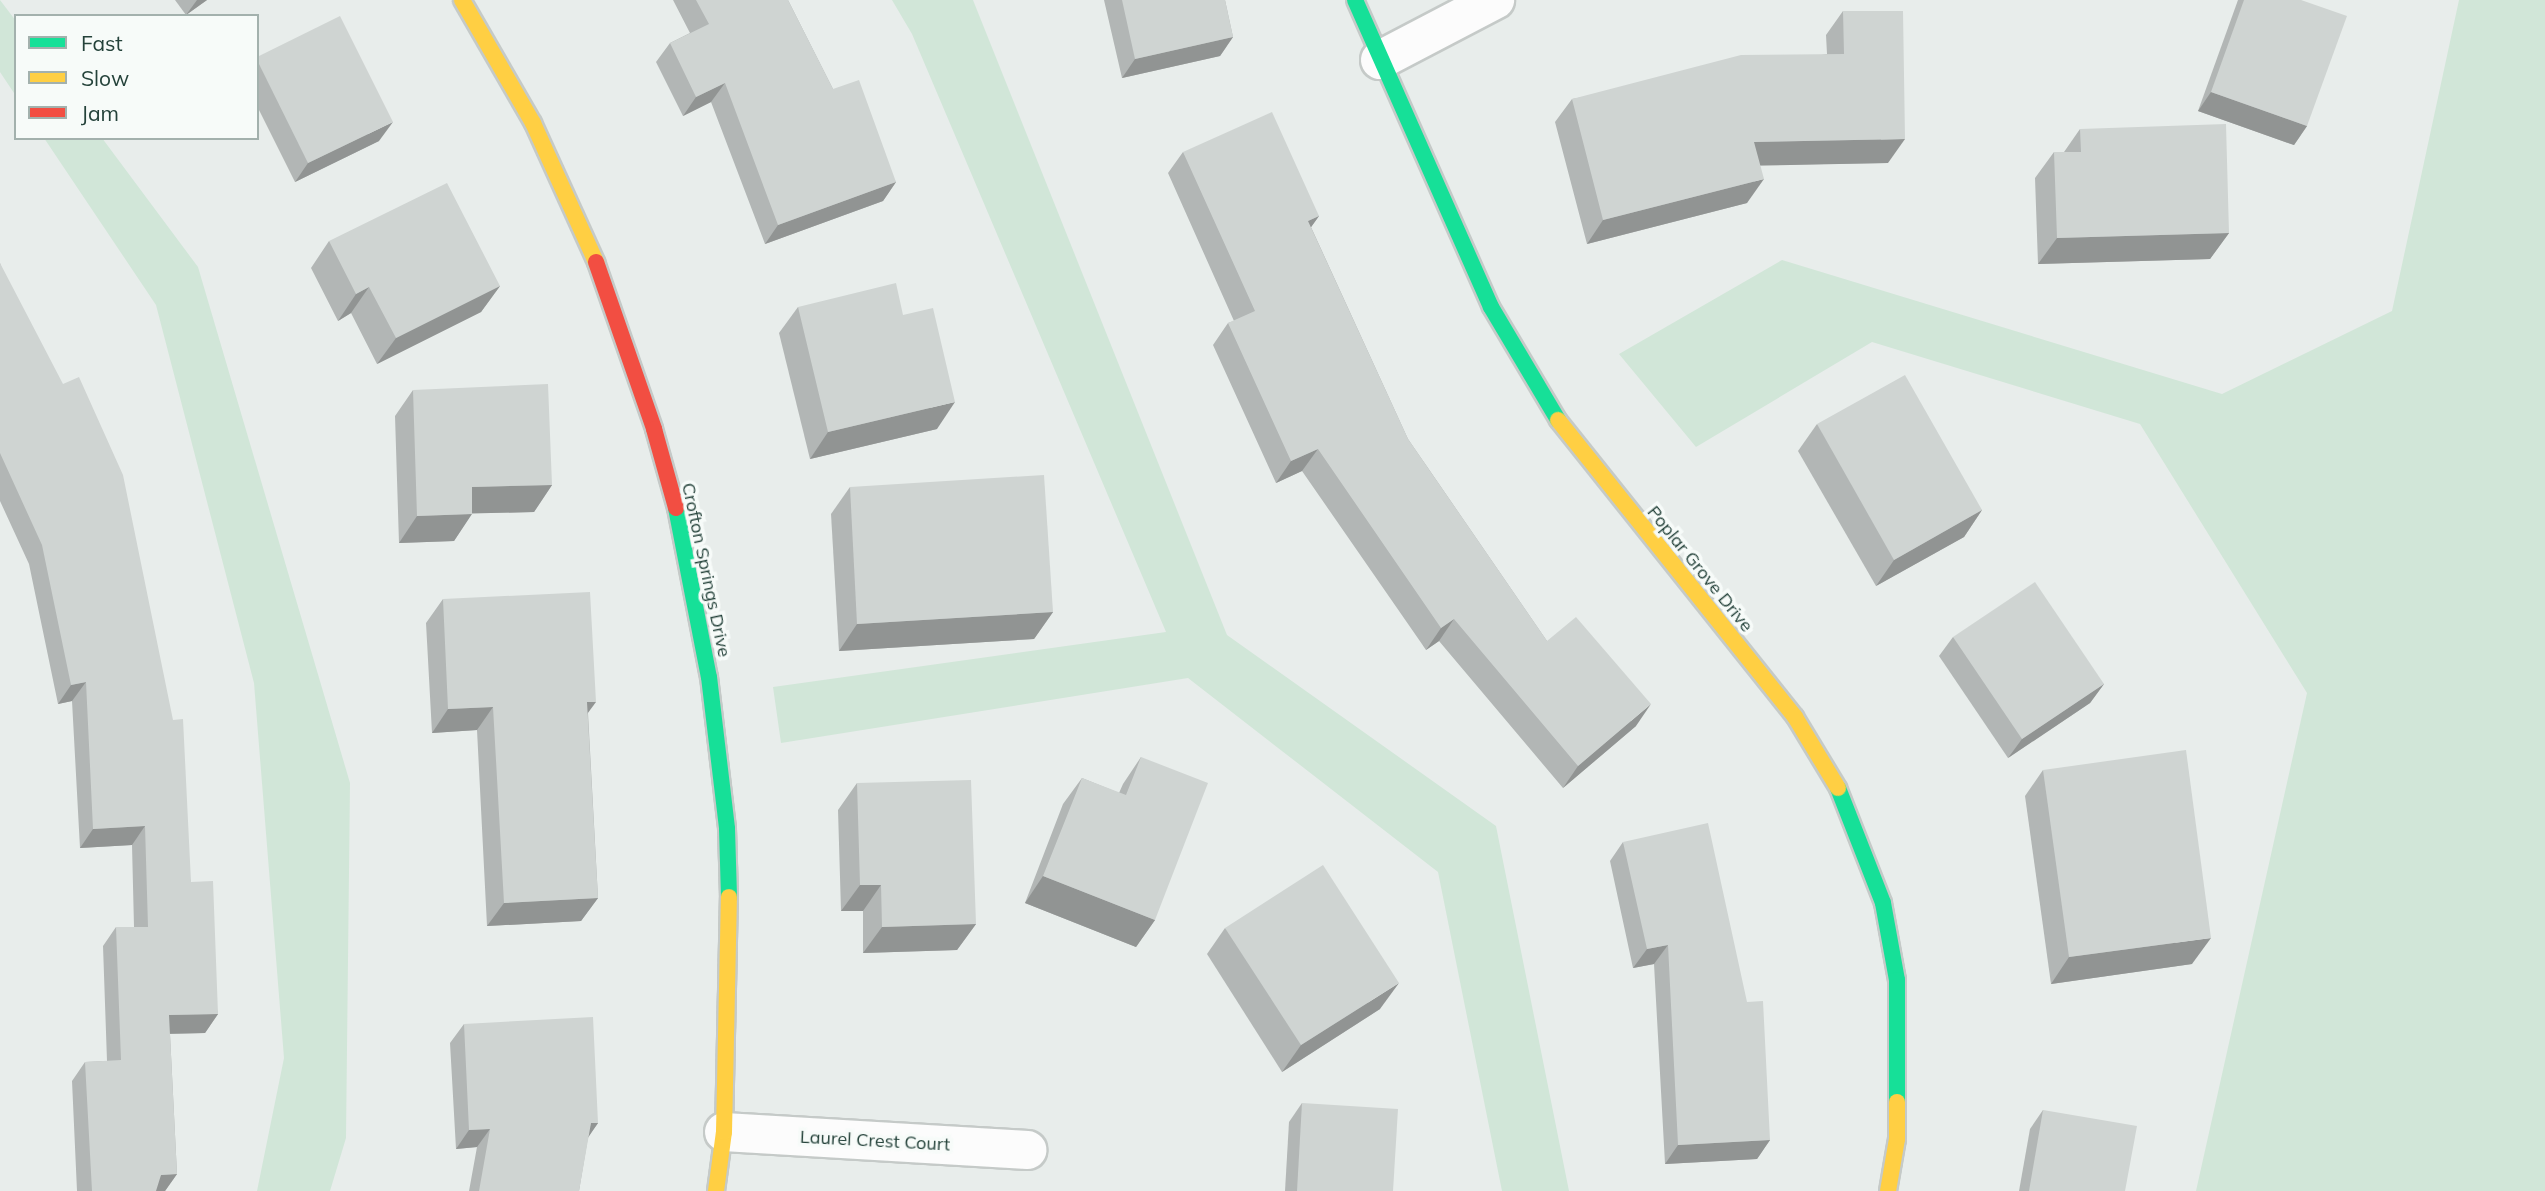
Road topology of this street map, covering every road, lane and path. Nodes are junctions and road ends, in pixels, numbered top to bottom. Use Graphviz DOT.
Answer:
graph roads {
  1 [pos="462,0"];
  2 [pos="1356,0"];
  3 [pos="1495,0"];
  4 [pos="1380,60"];
  5 [pos="724,1132"];
  6 [pos="1027,1150"];
  7 [pos="716,1191"];
  8 [pos="1888,1191"];
  1 -- 5 [label="street, Crofton Springs Drive"];
  2 -- 4 [label="street, Poplar Grove Drive"];
  3 -- 4 [label="street"];
  4 -- 8 [label="street, Poplar Grove Drive"];
  5 -- 6 [label="street, Laurel Crest Court"];
  5 -- 7 [label="street, Crofton Springs Drive"];
}
